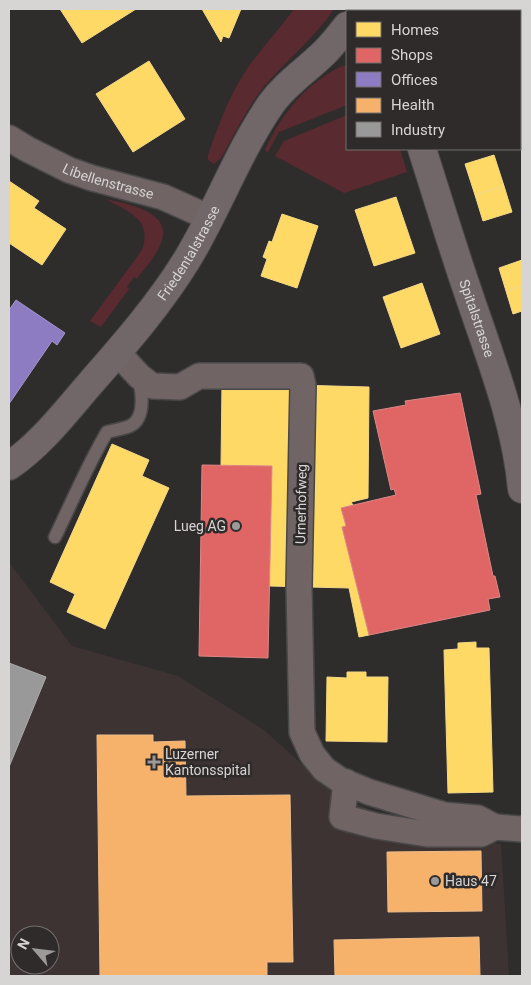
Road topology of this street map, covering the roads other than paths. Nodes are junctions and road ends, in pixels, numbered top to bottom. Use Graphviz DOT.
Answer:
graph roads {
  1 [pos="346,27"];
  2 [pos="9,138"];
  3 [pos="422,150"];
  4 [pos="210,218"];
  5 [pos="117,352"];
  6 [pos="139,376"];
  7 [pos="9,466"];
  8 [pos="522,489"];
  9 [pos="55,537"];
  10 [pos="346,782"];
  11 [pos="495,827"];
  12 [pos="522,829"];
  1 -- 4 [label="main road, Friedentalstrasse"];
  2 -- 4 [label="street, Libellenstrasse"];
  3 -- 8 [label="main road, Spitalstrasse"];
  4 -- 5 [label="main road, Friedentalstrasse"];
  5 -- 6 [label="street"];
  5 -- 7 [label="main road, Friedentalstrasse"];
  6 -- 9 [label="lane"];
  6 -- 10 [label="street, Urnerhofweg"];
  10 -- 11 [label="street, Urnerhofweg"];
  10 -- 11 [label="street, Urnerhofweg"];
  11 -- 12 [label="street, Urnerhofweg"];
}
